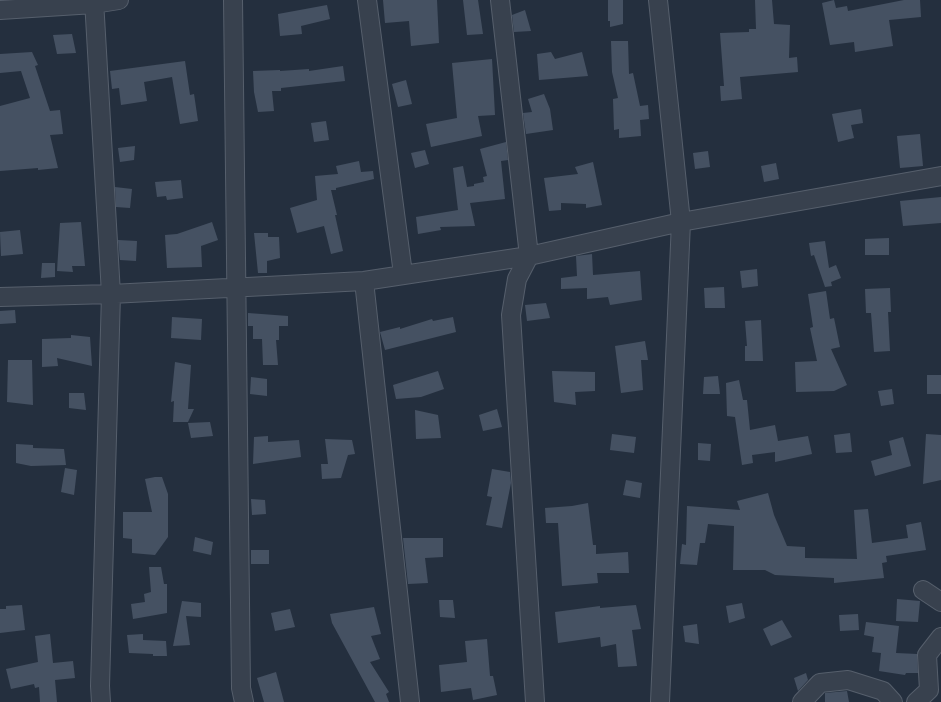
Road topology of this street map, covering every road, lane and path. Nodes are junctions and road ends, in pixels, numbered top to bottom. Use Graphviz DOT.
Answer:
graph roads {
  1 [pos="119,0"];
  2 [pos="234,0"];
  3 [pos="366,0"];
  4 [pos="500,0"];
  5 [pos="658,0"];
  6 [pos="94,2"];
  7 [pos="0,10"];
  8 [pos="941,176"];
  9 [pos="680,222"];
  10 [pos="529,256"];
  11 [pos="403,274"];
  12 [pos="364,281"];
  13 [pos="237,288"];
  14 [pos="111,294"];
  15 [pos="0,297"];
  16 [pos="923,590"];
  17 [pos="941,602"];
  18 [pos="941,637"];
  19 [pos="101,702"];
  20 [pos="244,702"];
  21 [pos="410,702"];
  22 [pos="535,702"];
  23 [pos="660,702"];
  24 [pos="802,702"];
  25 [pos="893,702"];
  26 [pos="916,702"];
  1 -- 6 [label="street"];
  2 -- 13 [label="street"];
  3 -- 11 [label="street"];
  4 -- 10 [label="street"];
  5 -- 9 [label="street"];
  6 -- 7 [label="street"];
  6 -- 14 [label="street"];
  8 -- 9 [label="street"];
  9 -- 10 [label="street"];
  9 -- 23 [label="street"];
  10 -- 11 [label="street"];
  10 -- 22 [label="street"];
  11 -- 12 [label="street"];
  12 -- 13 [label="street"];
  12 -- 21 [label="street"];
  13 -- 14 [label="street"];
  13 -- 20 [label="street"];
  14 -- 15 [label="street"];
  14 -- 19 [label="street"];
  16 -- 17 [label="street"];
  18 -- 26 [label="street"];
  24 -- 25 [label="street"];
}
